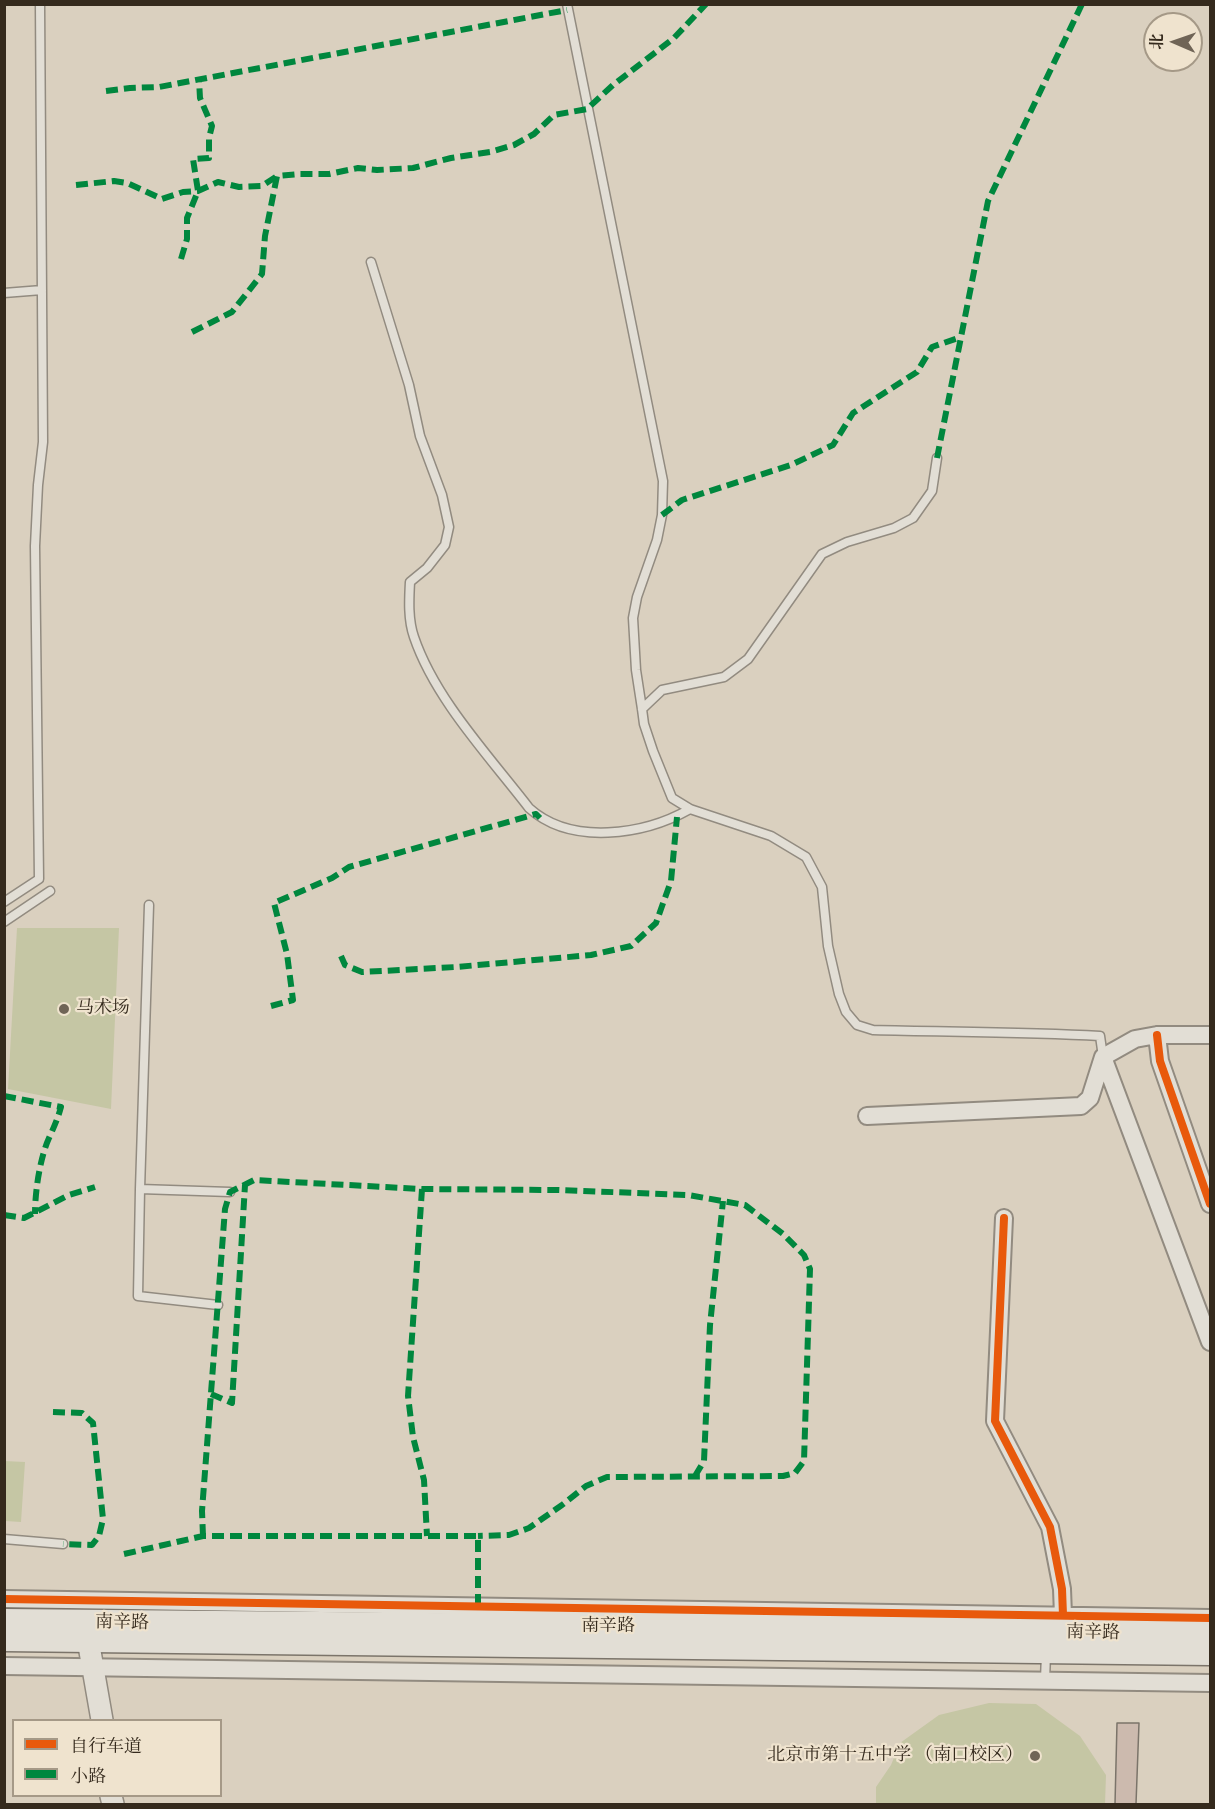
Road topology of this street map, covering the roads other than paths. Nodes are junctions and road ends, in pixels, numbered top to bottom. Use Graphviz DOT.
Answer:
graph roads {
  1 [pos="40,4"];
  2 [pos="567,4"];
  3 [pos="371,262"];
  4 [pos="42,290"];
  5 [pos="4,293"];
  6 [pos="937,458"];
  7 [pos="642,709"];
  8 [pos="690,809"];
  9 [pos="50,891"];
  10 [pos="4,902"];
  11 [pos="149,905"];
  12 [pos="4,922"];
  13 [pos="1157,1035"];
  14 [pos="1210,1037"];
  15 [pos="1103,1058"];
  16 [pos="867,1116"];
  17 [pos="140,1189"];
  18 [pos="230,1192"];
  19 [pos="1210,1204"];
  20 [pos="1004,1218"];
  21 [pos="218,1305"];
  22 [pos="1207,1318"];
  23 [pos="1210,1342"];
  24 [pos="4,1539"];
  25 [pos="63,1544"];
  26 [pos="4,1599"];
  27 [pos="1063,1616"];
  28 [pos="1210,1618"];
  29 [pos="4,1621"];
  30 [pos="478,1625"];
  31 [pos="1111,1625"];
  32 [pos="1210,1636"];
  33 [pos="4,1639"];
  34 [pos="88,1640"];
  35 [pos="1046,1650"];
  36 [pos="1210,1653"];
  37 [pos="4,1666"];
  38 [pos="94,1668"];
  39 [pos="477,1672"];
  40 [pos="1045,1680"];
  41 [pos="1210,1683"];
  42 [pos="102,1719"];
  1 -- 4 [label="lane"];
  2 -- 7 [label="lane"];
  3 -- 8 [label="lane"];
  4 -- 5 [label="lane"];
  4 -- 10 [label="lane"];
  6 -- 7 [label="lane"];
  7 -- 8 [label="lane"];
  8 -- 15 [label="lane"];
  9 -- 12 [label="lane"];
  11 -- 17 [label="lane"];
  13 -- 14 [label="street"];
  13 -- 15 [label="street"];
  13 -- 19 [label="street"];
  15 -- 16 [label="street"];
  15 -- 22 [label="street"];
  17 -- 18 [label="lane"];
  17 -- 21 [label="lane"];
  20 -- 27 [label="street"];
  22 -- 23 [label="street"];
  24 -- 25 [label="lane"];
  26 -- 30 [label="street"];
  27 -- 30 [label="street"];
  27 -- 31 [label="street"];
  28 -- 31 [label="street"];
  29 -- 30 [label="main road, 南辛路"];
  30 -- 31 [label="main road, 南辛路"];
  30 -- 34 [label="main road, 南辛路"];
  30 -- 35 [label="main road, 南辛路"];
  30 -- 39 [label="street"];
  31 -- 32 [label="main road, 南辛路"];
  33 -- 34 [label="main road, 南辛路"];
  34 -- 38 [label="street"];
  35 -- 36 [label="main road, 南辛路"];
  35 -- 40 [label="lane"];
  37 -- 38 [label="street"];
  38 -- 39 [label="street"];
  38 -- 42 [label="street"];
  39 -- 40 [label="street"];
  40 -- 41 [label="street"];
}
